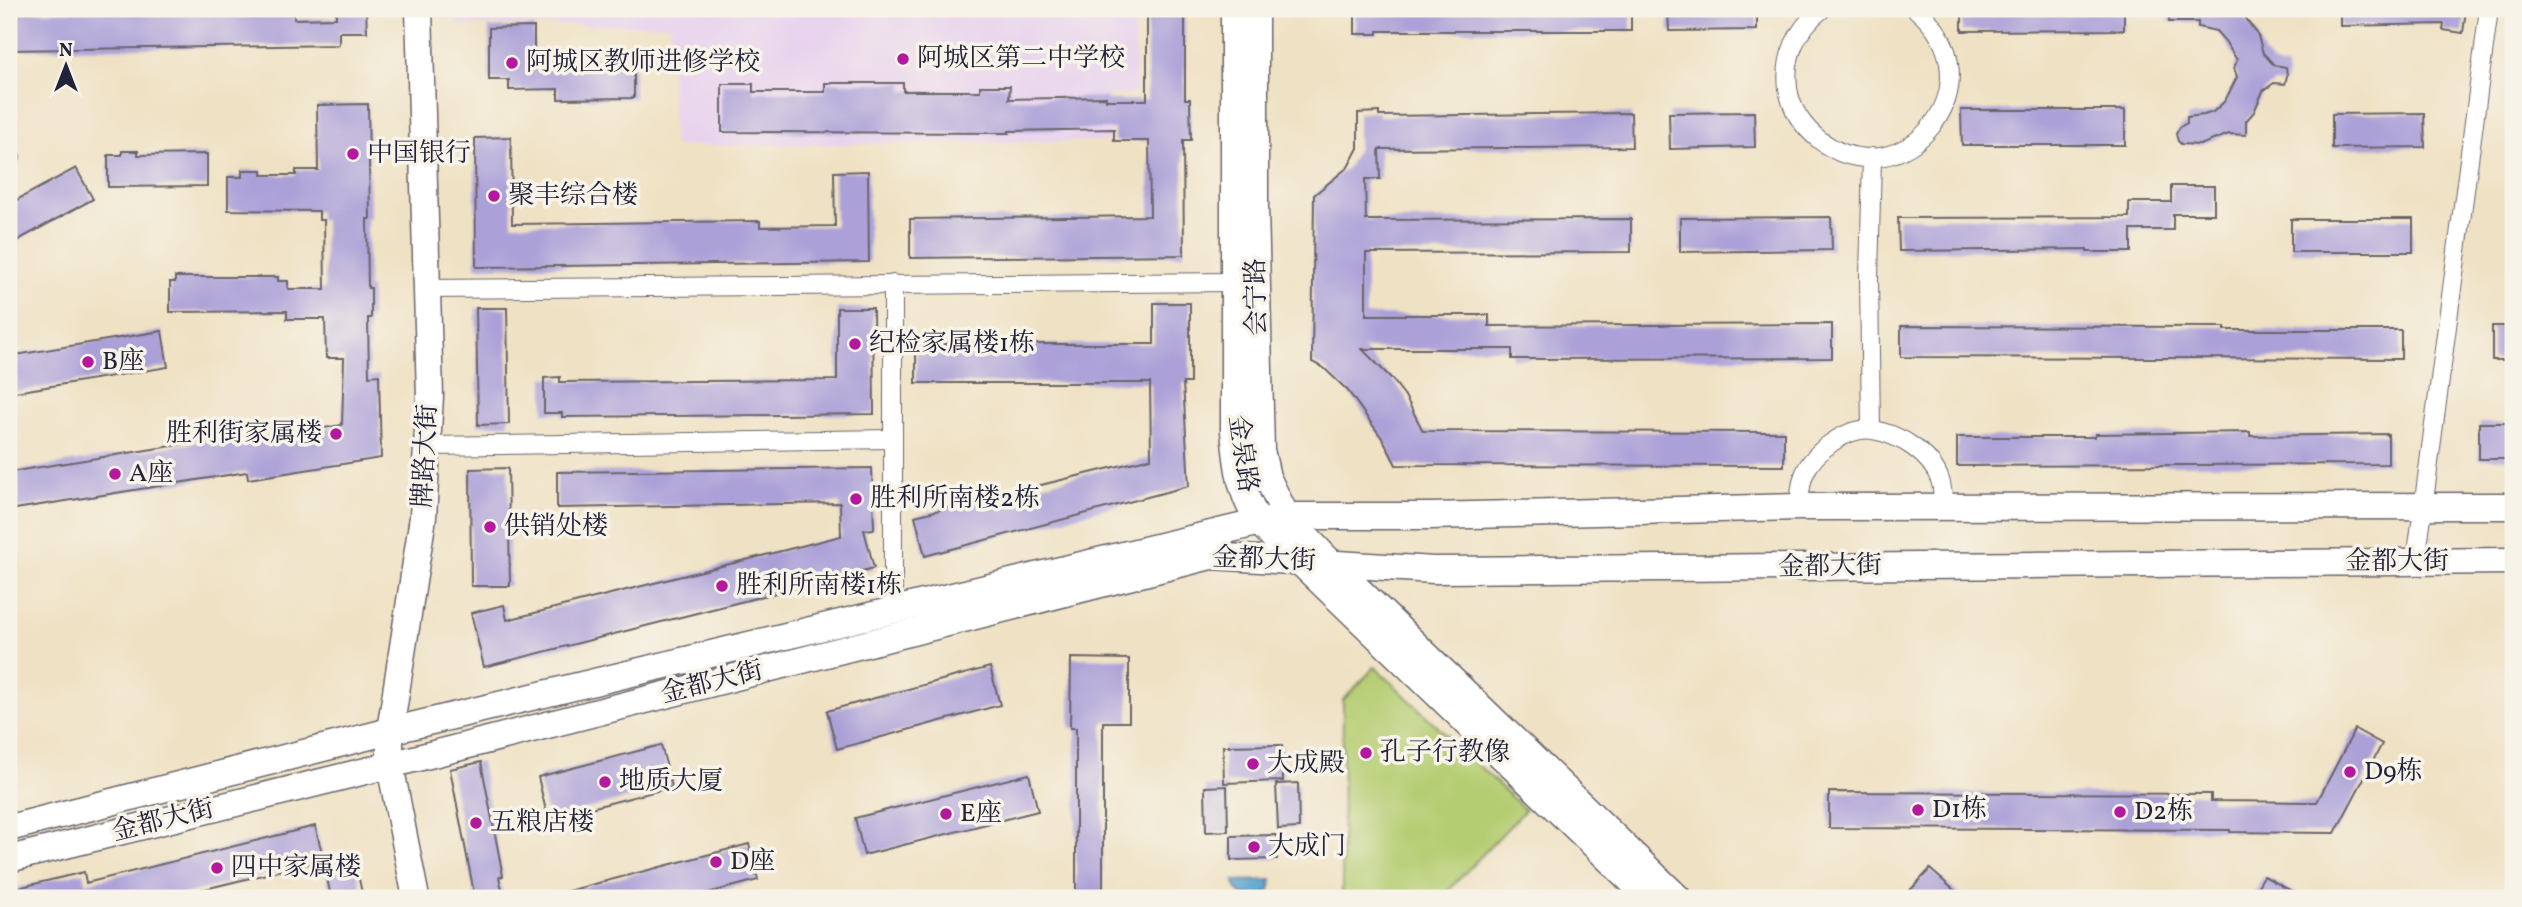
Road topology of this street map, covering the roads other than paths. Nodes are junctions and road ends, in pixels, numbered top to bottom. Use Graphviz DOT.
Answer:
graph roads {
  1 [pos="419,9"];
  2 [pos="1234,9"];
  3 [pos="1255,9"];
  4 [pos="1822,9"];
  5 [pos="1916,9"];
  6 [pos="2489,9"];
  7 [pos="1872,157"];
  8 [pos="1234,282"];
  9 [pos="892,284"];
  10 [pos="427,289"];
  11 [pos="1871,429"];
  12 [pos="893,439"];
  13 [pos="427,446"];
  14 [pos="1943,506"];
  15 [pos="2424,506"];
  16 [pos="2513,506"];
  17 [pos="1799,507"];
  18 [pos="1286,516"];
  19 [pos="1260,522"];
  20 [pos="1299,561"];
  21 [pos="2417,561"];
  22 [pos="2513,561"];
  23 [pos="1331,562"];
  24 [pos="893,610"];
  25 [pos="390,731"];
  26 [pos="390,765"];
  27 [pos="9,828"];
  28 [pos="9,859"];
  29 [pos="416,898"];
  30 [pos="1649,898"];
  31 [pos="1678,898"];
  1 -- 10 [label="main road, 牌路大街"];
  2 -- 8 [label="main road, 金泉路"];
  3 -- 18 [label="main road, 会宁路"];
  4 -- 7 [label="street"];
  5 -- 7 [label="street"];
  6 -- 15 [label="street"];
  7 -- 11 [label="street"];
  8 -- 9 [label="street"];
  8 -- 19 [label="main road, 金泉路"];
  9 -- 10 [label="street"];
  9 -- 12 [label="street"];
  10 -- 13 [label="main road, 牌路大街"];
  11 -- 14 [label="street"];
  11 -- 17 [label="street"];
  12 -- 13 [label="street"];
  12 -- 24 [label="street"];
  13 -- 25 [label="main road, 牌路大街"];
  14 -- 15 [label="main road, 金都大街"];
  14 -- 17 [label="main road, 金都大街"];
  15 -- 16 [label="main road, 金都大街"];
  15 -- 21 [label="street"];
  17 -- 18 [label="main road, 金都大街"];
  18 -- 19 [label="main road, 金都大街"];
  18 -- 23 [label="main road, 会宁路"];
  19 -- 20 [label="main road, 金泉路"];
  19 -- 24 [label="main road, 金都大街"];
  20 -- 23 [label="main road, 金都大街"];
  20 -- 26 [label="main road, 金都大街"];
  20 -- 30 [label="main road, 金泉路"];
  21 -- 22 [label="main road, 金都大街"];
  21 -- 23 [label="main road, 金都大街"];
  23 -- 31 [label="main road"];
  24 -- 25 [label="main road, 金都大街"];
  25 -- 26 [label="main road, 牌路大街"];
  25 -- 27 [label="main road, 金都大街"];
  26 -- 28 [label="main road, 金都大街"];
  26 -- 29 [label="main road, 牌路大街"];
}
